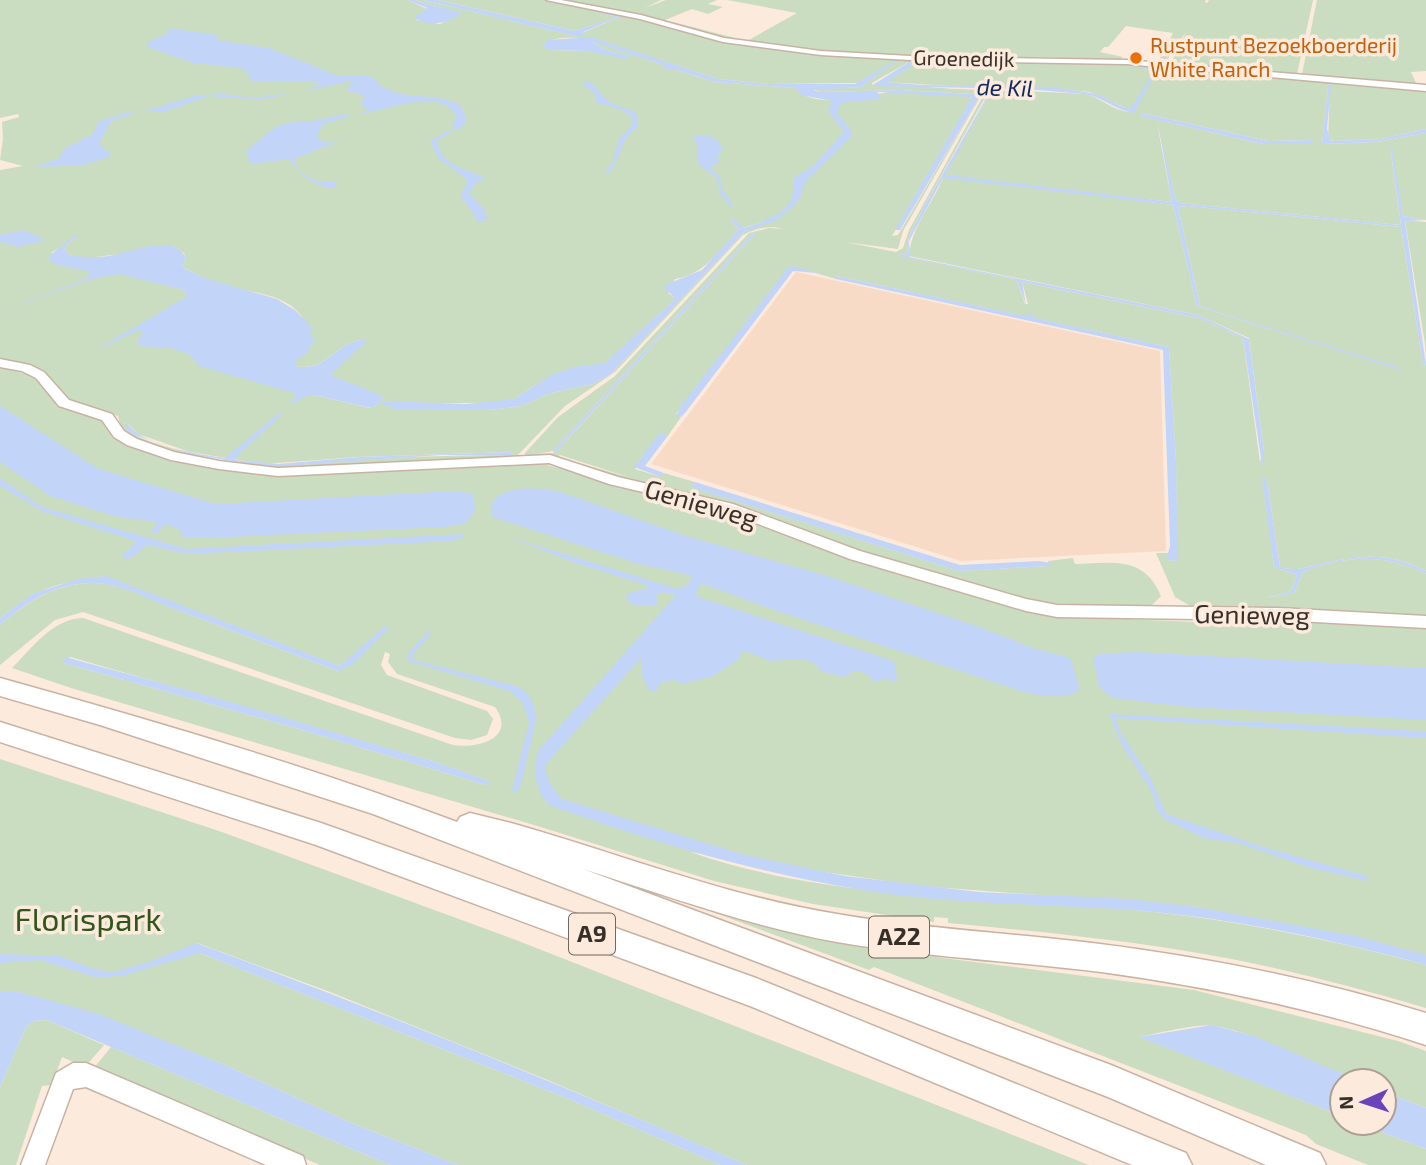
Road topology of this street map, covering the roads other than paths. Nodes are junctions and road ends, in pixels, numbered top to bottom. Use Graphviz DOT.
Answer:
graph roads {
  1 [pos="550,0"];
  2 [pos="1426,88"];
  3 [pos="0,363"];
  4 [pos="1426,622"];
  5 [pos="0,687"];
  6 [pos="0,732"];
  7 [pos="380,805"];
  8 [pos="1426,1029"];
  9 [pos="33,1165"];
  10 [pos="294,1165"];
  11 [pos="1174,1165"];
  12 [pos="1308,1165"];
  1 -- 2 [label="street, Groenedijk"];
  3 -- 4 [label="street, Genieweg"];
  5 -- 7 [label="highway, A9"];
  6 -- 11 [label="highway, A9"];
  7 -- 8 [label="highway, A22"];
  7 -- 12 [label="highway, A9"];
  9 -- 10 [label="street"];
}
